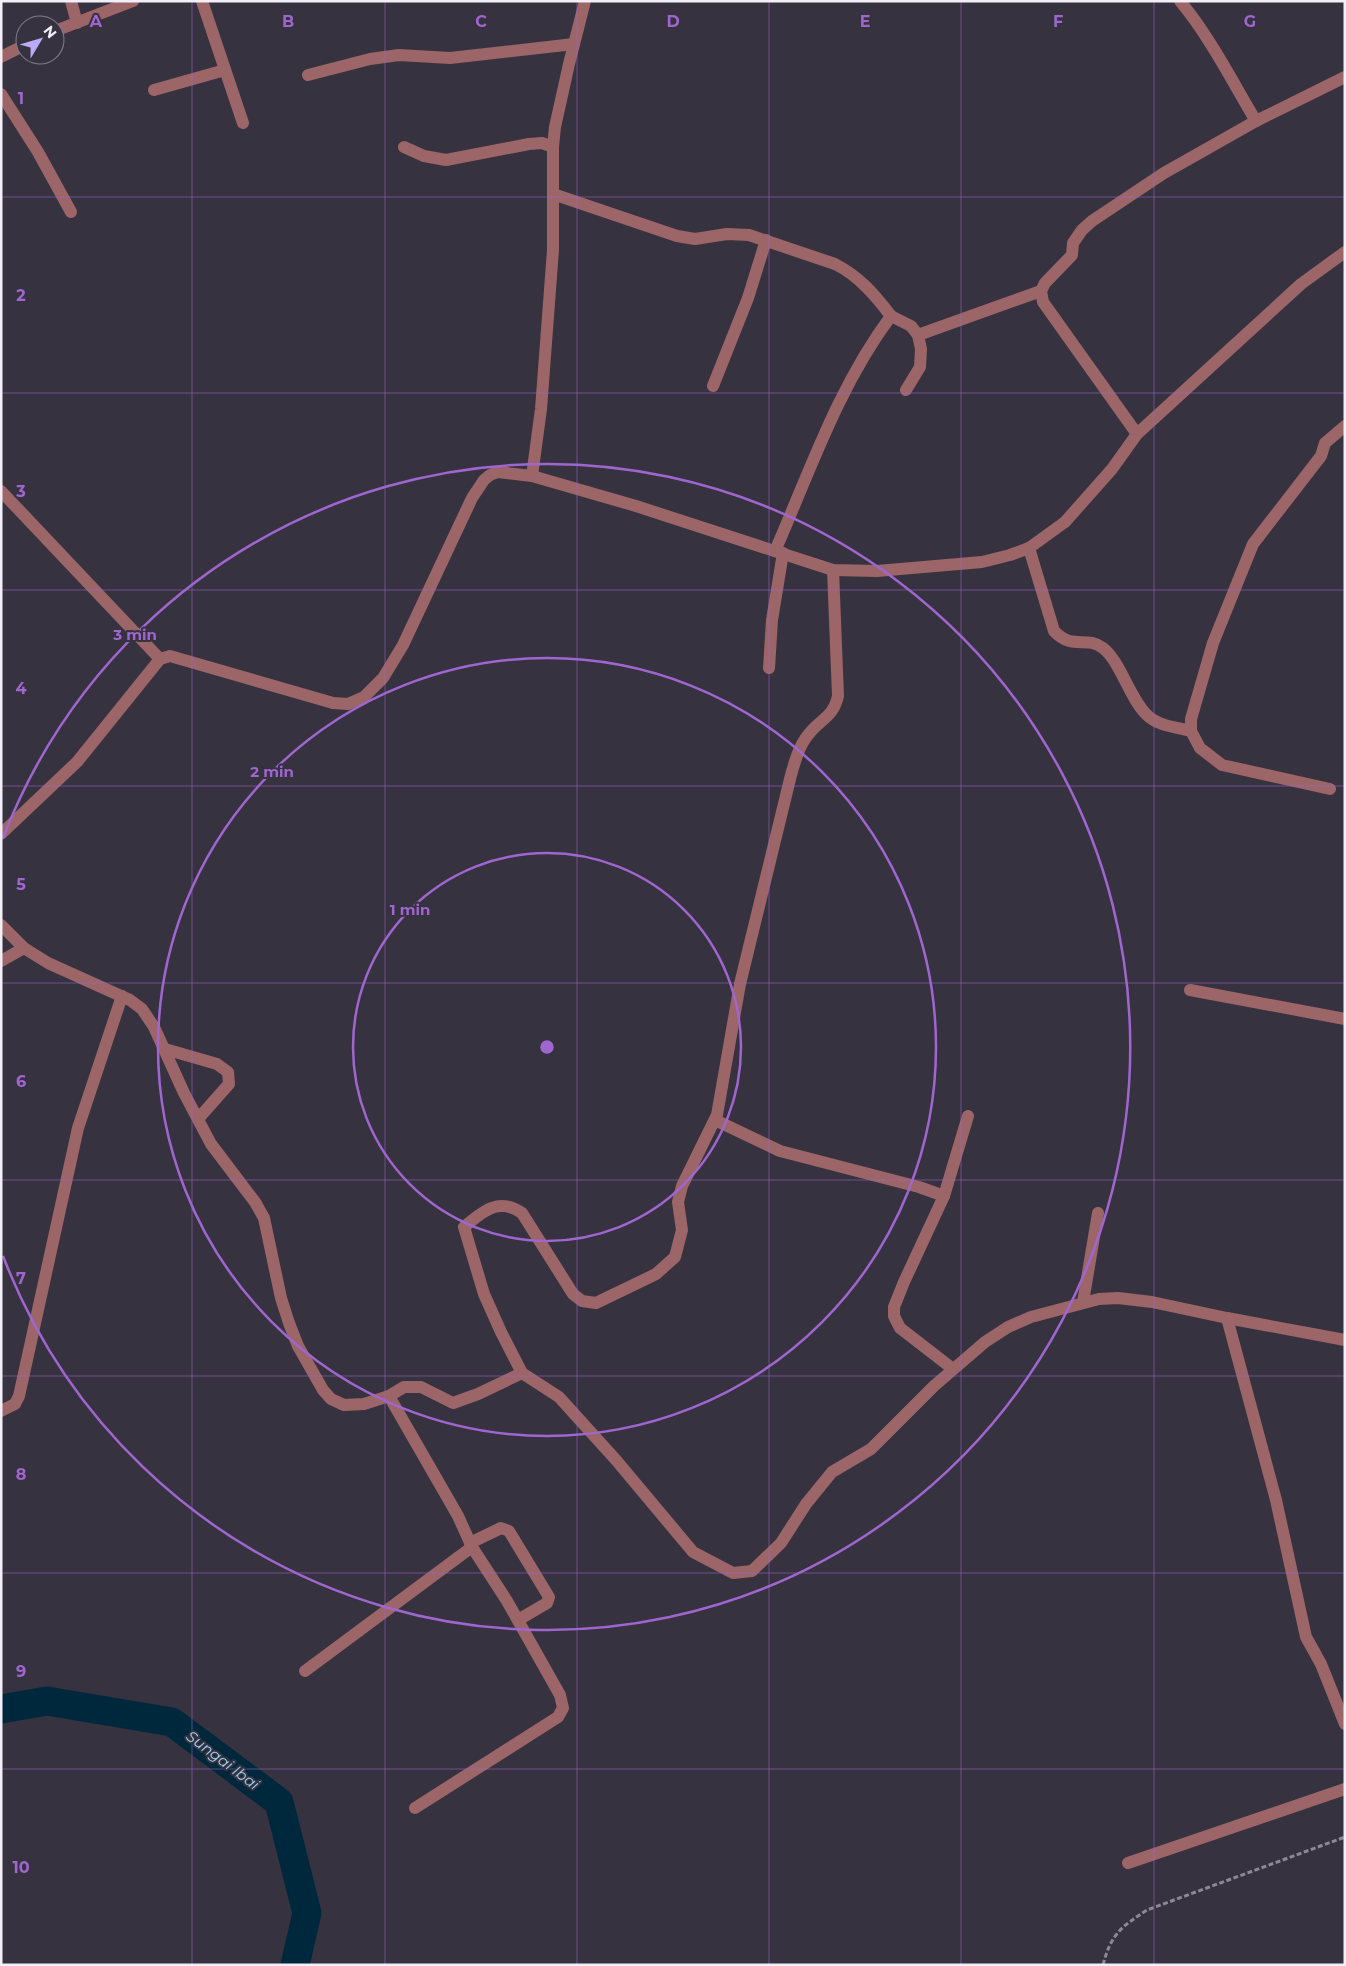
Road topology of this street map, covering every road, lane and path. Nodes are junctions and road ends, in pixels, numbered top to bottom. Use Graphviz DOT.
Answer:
graph roads {
  1 [pos="71,1"];
  2 [pos="133,1"];
  3 [pos="202,1"];
  4 [pos="585,1"];
  5 [pos="1180,1"];
  6 [pos="77,23"];
  7 [pos="65,27"];
  8 [pos="574,44"];
  9 [pos="15,50"];
  10 [pos="1,56"];
  11 [pos="225,70"];
  12 [pos="308,75"];
  13 [pos="1345,77"];
  14 [pos="154,90"];
  15 [pos="1,94"];
  16 [pos="1256,121"];
  17 [pos="243,123"];
  18 [pos="404,147"];
  19 [pos="553,147"];
  20 [pos="552,194"];
  21 [pos="71,212"];
  22 [pos="766,240"];
  23 [pos="1345,252"];
  24 [pos="1041,291"];
  25 [pos="891,316"];
  26 [pos="918,335"];
  27 [pos="713,386"];
  28 [pos="906,390"];
  29 [pos="1345,426"];
  30 [pos="1137,434"];
  31 [pos="532,476"];
  32 [pos="1,491"];
  33 [pos="1029,548"];
  34 [pos="779,552"];
  35 [pos="833,570"];
  36 [pos="160,659"];
  37 [pos="769,668"];
  38 [pos="1191,731"];
  39 [pos="1330,789"];
  40 [pos="1,834"];
  41 [pos="1,925"];
  42 [pos="24,948"];
  43 [pos="1,961"];
  44 [pos="1190,990"];
  45 [pos="122,996"];
  46 [pos="1345,1019"];
  47 [pos="165,1049"];
  48 [pos="968,1116"];
  49 [pos="198,1119"];
  50 [pos="715,1120"];
  51 [pos="944,1196"];
  52 [pos="1098,1213"];
  53 [pos="1083,1302"];
  54 [pos="1227,1318"];
  55 [pos="1345,1340"];
  56 [pos="953,1369"];
  57 [pos="522,1373"];
  58 [pos="389,1396"];
  59 [pos="1,1410"];
  60 [pos="471,1545"];
  61 [pos="518,1620"];
  62 [pos="306,1671"];
  63 [pos="1345,1724"];
  64 [pos="1345,1789"];
  65 [pos="415,1808"];
  66 [pos="1345,1837"];
  67 [pos="1128,1863"];
  68 [pos="1103,1965"];
  1 -- 6 [label="street"];
  2 -- 6 [label="street"];
  3 -- 11 [label="street"];
  4 -- 8 [label="street"];
  5 -- 16 [label="street"];
  6 -- 7 [label="street"];
  8 -- 12 [label="street"];
  8 -- 19 [label="street"];
  9 -- 10 [label="street"];
  11 -- 14 [label="street"];
  11 -- 17 [label="street"];
  13 -- 16 [label="street"];
  15 -- 21 [label="street"];
  16 -- 24 [label="street"];
  18 -- 19 [label="street"];
  19 -- 20 [label="street"];
  20 -- 22 [label="street"];
  20 -- 31 [label="street"];
  22 -- 25 [label="street"];
  22 -- 27 [label="street"];
  23 -- 30 [label="street"];
  24 -- 26 [label="street"];
  24 -- 30 [label="street"];
  25 -- 26 [label="street"];
  25 -- 34 [label="street"];
  26 -- 28 [label="street"];
  29 -- 38 [label="street"];
  30 -- 33 [label="street"];
  31 -- 34 [label="street"];
  31 -- 36 [label="street"];
  32 -- 36 [label="street"];
  33 -- 35 [label="street"];
  33 -- 38 [label="street"];
  34 -- 35 [label="street"];
  34 -- 37 [label="street"];
  35 -- 50 [label="street"];
  36 -- 40 [label="street"];
  38 -- 39 [label="street"];
  41 -- 42 [label="street"];
  42 -- 43 [label="street"];
  42 -- 45 [label="street"];
  44 -- 46 [label="street"];
  45 -- 47 [label="street"];
  45 -- 59 [label="street"];
  47 -- 49 [label="street"];
  47 -- 49 [label="street"];
  48 -- 51 [label="street"];
  49 -- 58 [label="street"];
  50 -- 51 [label="street"];
  50 -- 57 [label="street"];
  51 -- 56 [label="street"];
  52 -- 53 [label="street"];
  53 -- 54 [label="street"];
  53 -- 56 [label="street"];
  54 -- 55 [label="street"];
  54 -- 63 [label="street"];
  56 -- 57 [label="street"];
  57 -- 58 [label="street"];
  58 -- 60 [label="street"];
  60 -- 61 [label="street"];
  60 -- 61 [label="street"];
  60 -- 62 [label="street"];
  61 -- 65 [label="street"];
  64 -- 67 [label="street"];
  66 -- 68 [label="path"];
}
